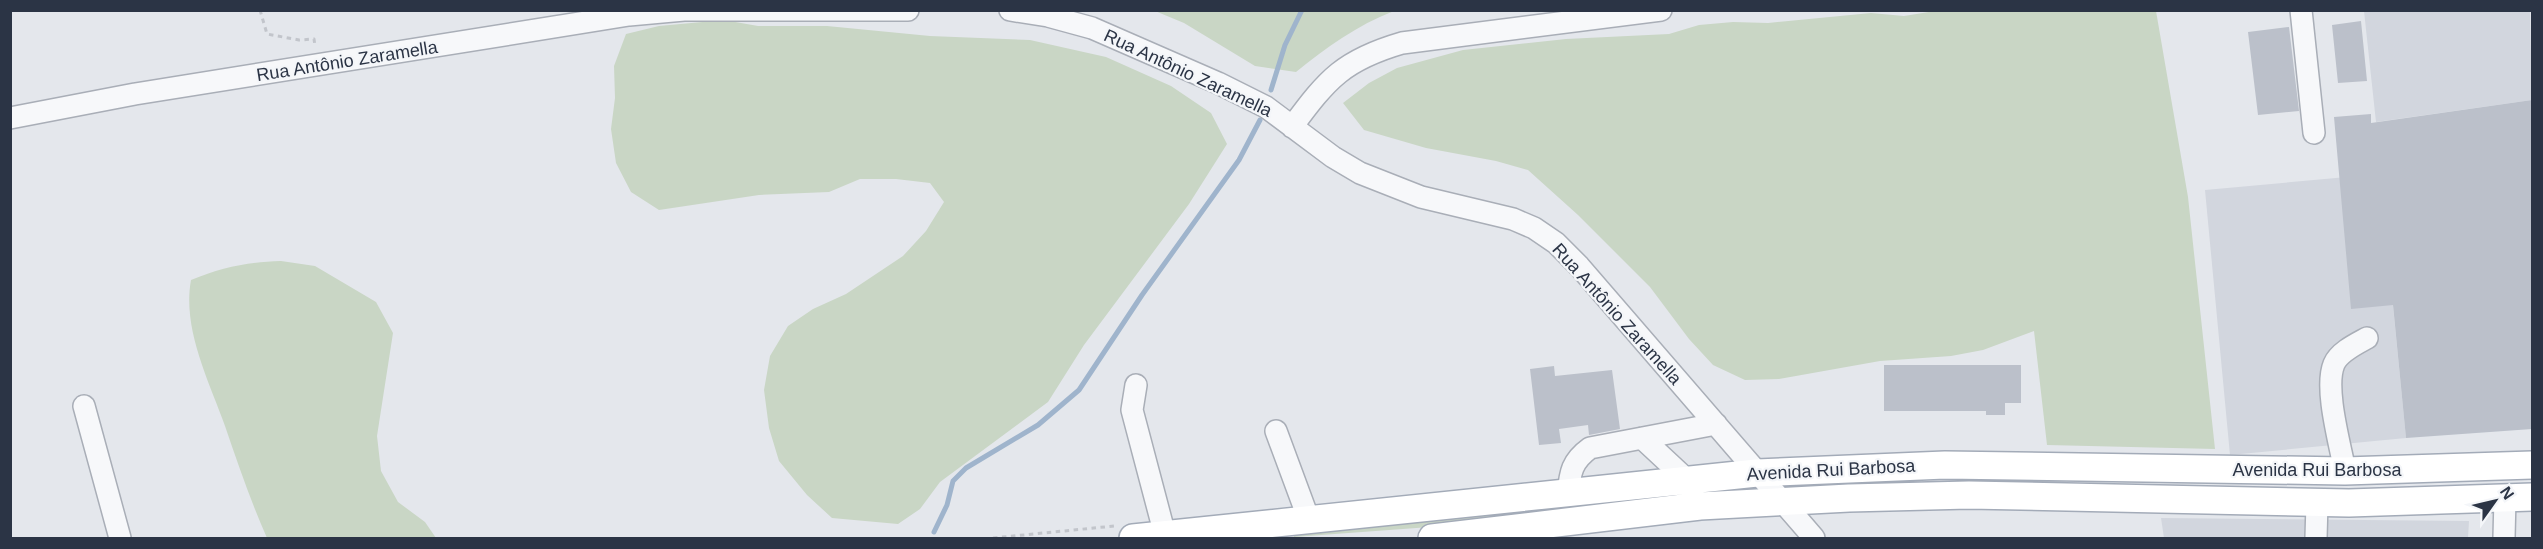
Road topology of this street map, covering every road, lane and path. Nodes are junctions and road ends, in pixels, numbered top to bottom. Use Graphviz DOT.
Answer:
graph roads {
  1 [pos="260,10"];
  2 [pos="685,10"];
  3 [pos="908,10"];
  4 [pos="1010,10"];
  5 [pos="1660,10"];
  6 [pos="2301,10"];
  7 [pos="1554,18"];
  8 [pos="320,65"];
  9 [pos="10,118"];
  10 [pos="1292,127"];
  11 [pos="2314,133"];
  12 [pos="2367,338"];
  13 [pos="1136,385"];
  14 [pos="84,406"];
  15 [pos="1716,424"];
  16 [pos="1276,431"];
  17 [pos="1642,438"];
  18 [pos="2532,465"];
  19 [pos="2345,471"];
  20 [pos="1757,473"];
  21 [pos="2532,474"];
  22 [pos="1686,479"];
  23 [pos="1568,494"];
  24 [pos="2505,497"];
  25 [pos="2532,497"];
  26 [pos="1781,500"];
  27 [pos="2317,503"];
  28 [pos="1309,520"];
  29 [pos="1165,535"];
  30 [pos="120,538"];
  31 [pos="1133,538"];
  32 [pos="1432,538"];
  33 [pos="1814,538"];
  34 [pos="2316,538"];
  35 [pos="2504,538"];
  1 -- 8 [label="path"];
  2 -- 3 [label="street, Rua Antônio Zaramella"];
  2 -- 8 [label="street, Rua Antônio Zaramella"];
  4 -- 10 [label="street, Rua Antônio Zaramella"];
  5 -- 7 [label="street"];
  6 -- 11 [label="street"];
  7 -- 10 [label="street"];
  8 -- 9 [label="street, Rua Antônio Zaramella"];
  10 -- 15 [label="street, Rua Antônio Zaramella"];
  12 -- 19 [label="street"];
  13 -- 29 [label="street"];
  14 -- 30 [label="street"];
  15 -- 17 [label="street"];
  15 -- 20 [label="street, Rua Antônio Zaramella"];
  16 -- 28 [label="street"];
  17 -- 22 [label="street"];
  17 -- 23 [label="street"];
  18 -- 19 [label="main road, Avenida Rui Barbosa"];
  19 -- 20 [label="main road, Avenida Rui Barbosa"];
  20 -- 22 [label="main road, Avenida Rui Barbosa"];
  20 -- 26 [label="street, Rua Antônio Zaramella"];
  21 -- 24 [label="main road"];
  22 -- 23 [label="main road, Avenida Rui Barbosa"];
  23 -- 28 [label="main road, Avenida Rui Barbosa"];
  24 -- 25 [label="main road, Avenida Rui Barbosa"];
  24 -- 27 [label="main road, Avenida Rui Barbosa"];
  24 -- 35 [label="street"];
  26 -- 27 [label="main road, Avenida Rui Barbosa"];
  26 -- 32 [label="main road, Avenida Rui Barbosa"];
  26 -- 33 [label="street, Rua Antônio Zaramella"];
  27 -- 34 [label="street"];
  28 -- 29 [label="main road, Avenida Rui Barbosa"];
  29 -- 31 [label="main road, Avenida Rui Barbosa"];
}
